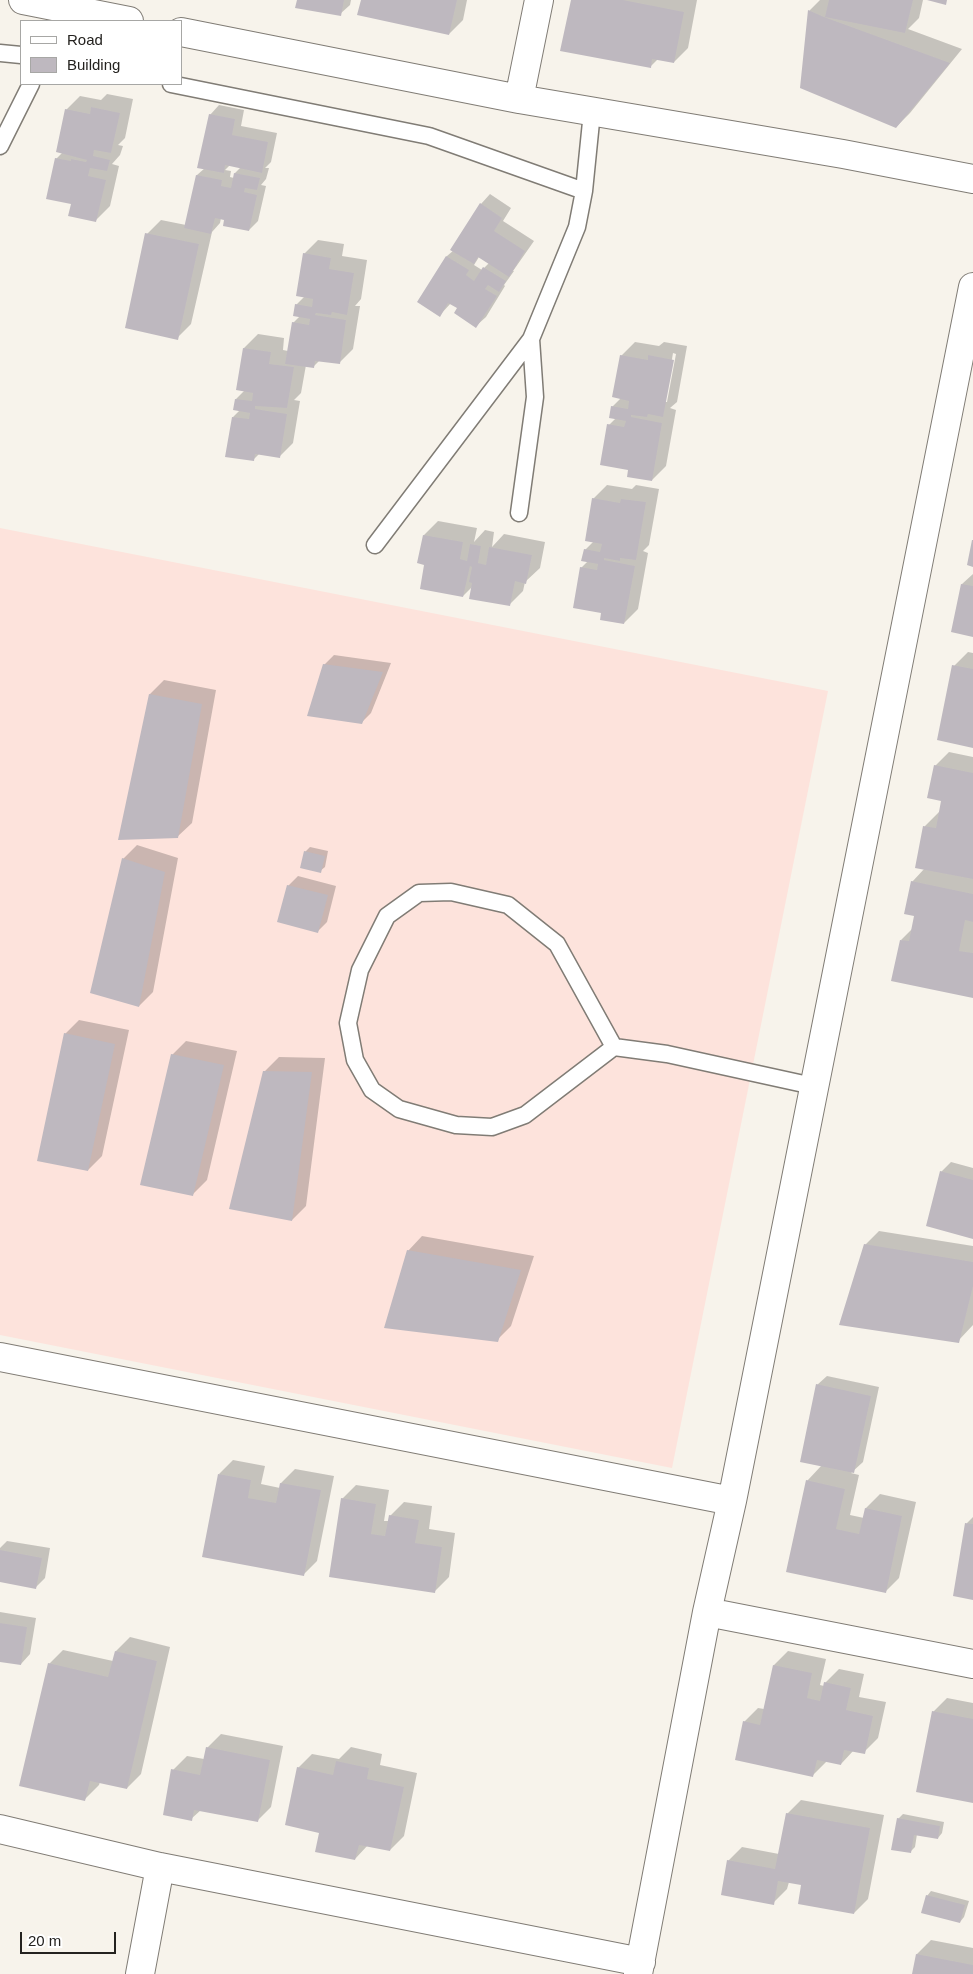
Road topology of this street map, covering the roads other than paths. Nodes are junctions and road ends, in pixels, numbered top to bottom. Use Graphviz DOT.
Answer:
graph roads {
  1 [pos="24,0"];
  2 [pos="539,0"];
  3 [pos="73,5"];
  4 [pos="126,20"];
  5 [pos="182,32"];
  6 [pos="0,53"];
  7 [pos="20,55"];
  8 [pos="30,85"];
  9 [pos="176,85"];
  10 [pos="520,99"];
  11 [pos="592,112"];
  12 [pos="0,146"];
  13 [pos="973,178"];
  14 [pos="584,191"];
  15 [pos="973,287"];
  16 [pos="531,339"];
  17 [pos="519,513"];
  18 [pos="375,545"];
  19 [pos="614,1047"];
  20 [pos="813,1086"];
  21 [pos="0,1357"];
  22 [pos="732,1501"];
  23 [pos="707,1612"];
  24 [pos="973,1664"];
  25 [pos="0,1829"];
  26 [pos="160,1867"];
  27 [pos="640,1968"];
  28 [pos="140,1974"];
  1 -- 3 [label="street"];
  2 -- 10 [label="street"];
  3 -- 4 [label="street"];
  5 -- 10 [label="street"];
  6 -- 7 [label="lane"];
  8 -- 12 [label="lane"];
  9 -- 14 [label="lane"];
  10 -- 11 [label="street"];
  11 -- 13 [label="street"];
  11 -- 14 [label="lane"];
  14 -- 16 [label="lane"];
  15 -- 20 [label="street"];
  16 -- 17 [label="lane"];
  16 -- 18 [label="lane"];
  19 -- 19 [label="lane"];
  19 -- 20 [label="lane"];
  20 -- 22 [label="street"];
  21 -- 22 [label="street"];
  22 -- 23 [label="street"];
  23 -- 24 [label="street"];
  23 -- 27 [label="street"];
  25 -- 26 [label="street"];
  26 -- 27 [label="street"];
  26 -- 28 [label="street"];
}
